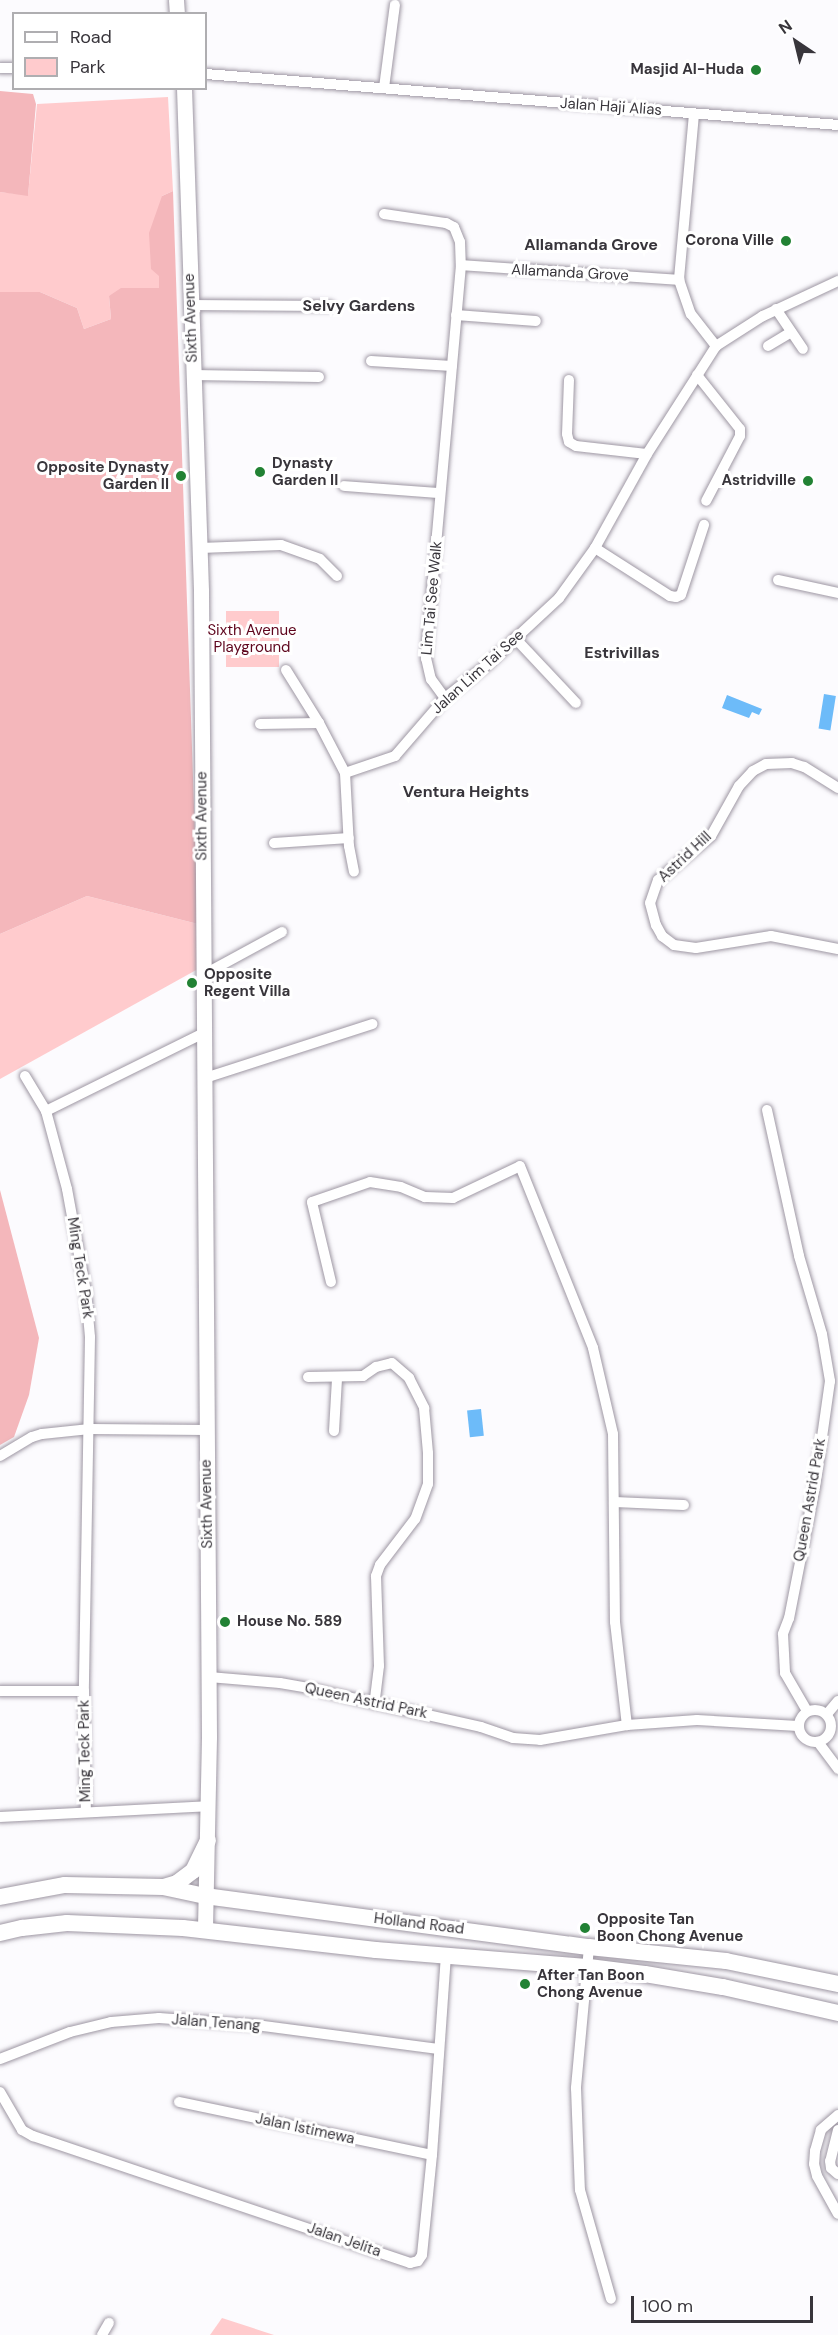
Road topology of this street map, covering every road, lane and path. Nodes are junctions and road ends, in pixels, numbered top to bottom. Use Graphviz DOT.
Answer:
graph roads {
  1 [pos="395,5"];
  2 [pos="207,74"];
  3 [pos="384,88"];
  4 [pos="184,90"];
  5 [pos="694,114"];
  6 [pos="838,121"];
  7 [pos="384,214"];
  8 [pos="461,265"];
  9 [pos="679,280"];
  10 [pos="838,281"];
  11 [pos="190,305"];
  12 [pos="330,306"];
  13 [pos="776,309"];
  14 [pos="456,315"];
  15 [pos="536,321"];
  16 [pos="791,332"];
  17 [pos="717,346"];
  18 [pos="768,346"];
  19 [pos="803,349"];
  20 [pos="371,361"];
  21 [pos="452,366"];
  22 [pos="193,375"];
  23 [pos="697,375"];
  24 [pos="319,377"];
  25 [pos="569,380"];
  26 [pos="647,454"];
  27 [pos="344,486"];
  28 [pos="440,493"];
  29 [pos="706,501"];
  30 [pos="704,525"];
  31 [pos="200,548"];
  32 [pos="595,548"];
  33 [pos="337,576"];
  34 [pos="778,580"];
  35 [pos="838,593"];
  36 [pos="515,638"];
  37 [pos="286,670"];
  38 [pos="445,698"];
  39 [pos="576,703"];
  40 [pos="319,723"];
  41 [pos="260,724"];
  42 [pos="345,773"];
  43 [pos="838,788"];
  44 [pos="349,838"];
  45 [pos="274,843"];
  46 [pos="354,872"];
  47 [pos="282,932"];
  48 [pos="838,949"];
  49 [pos="202,975"];
  50 [pos="372,1024"];
  51 [pos="204,1033"];
  52 [pos="25,1076"];
  53 [pos="205,1078"];
  54 [pos="767,1110"];
  55 [pos="46,1111"];
  56 [pos="331,1282"];
  57 [pos="308,1377"];
  58 [pos="337,1378"];
  59 [pos="90,1429"];
  60 [pos="206,1430"];
  61 [pos="334,1431"];
  62 [pos="0,1456"];
  63 [pos="614,1502"];
  64 [pos="684,1504"];
  65 [pos="209,1677"];
  66 [pos="0,1691"];
  67 [pos="84,1691"];
  68 [pos="838,1701"];
  69 [pos="374,1704"];
  70 [pos="807,1711"];
  71 [pos="827,1714"];
  72 [pos="627,1725"];
  73 [pos="798,1726"];
  74 [pos="818,1742"];
  75 [pos="838,1769"];
  76 [pos="207,1806"];
  77 [pos="86,1812"];
  78 [pos="0,1817"];
  79 [pos="208,1840"];
  80 [pos="163,1887"];
  81 [pos="205,1896"];
  82 [pos="0,1898"];
  83 [pos="205,1930"];
  84 [pos="0,1933"];
  85 [pos="589,1947"];
  86 [pos="446,1956"];
  87 [pos="588,1967"];
  88 [pos="838,1984"];
  89 [pos="838,2013"];
  90 [pos="438,2049"];
  91 [pos="0,2059"];
  92 [pos="0,2092"];
  93 [pos="179,2102"];
  94 [pos="838,2115"];
  95 [pos="838,2130"];
  96 [pos="432,2155"];
  97 [pos="838,2174"];
  98 [pos="838,2214"];
  99 [pos="611,2299"];
  100 [pos="109,2323"];
  101 [pos="102,2335"];
  1 -- 3 [label="street"];
  2 -- 3 [label="street, Jalan Haji Alias"];
  3 -- 5 [label="street, Jalan Haji Alias"];
  4 -- 11 [label="main road, Sixth Avenue"];
  5 -- 6 [label="street, Jalan Haji Alias"];
  5 -- 9 [label="street"];
  7 -- 8 [label="street, Lim Tai See Walk"];
  8 -- 9 [label="street, Allamanda Grove"];
  8 -- 14 [label="street, Lim Tai See Walk"];
  9 -- 17 [label="street"];
  10 -- 13 [label="street, Jalan Lim Tai See"];
  11 -- 12 [label="street"];
  11 -- 22 [label="main road, Sixth Avenue"];
  13 -- 16 [label="street"];
  13 -- 17 [label="street, Jalan Lim Tai See"];
  14 -- 15 [label="street"];
  14 -- 21 [label="street, Lim Tai See Walk"];
  16 -- 18 [label="street"];
  16 -- 19 [label="street"];
  17 -- 23 [label="street, Jalan Lim Tai See"];
  20 -- 21 [label="street"];
  21 -- 28 [label="street, Lim Tai See Walk"];
  22 -- 24 [label="street"];
  22 -- 31 [label="main road, Sixth Avenue"];
  23 -- 26 [label="street, Jalan Lim Tai See"];
  23 -- 29 [label="street"];
  25 -- 26 [label="street"];
  26 -- 32 [label="street, Jalan Lim Tai See"];
  27 -- 28 [label="street"];
  28 -- 38 [label="street, Lim Tai See Walk"];
  30 -- 32 [label="street"];
  31 -- 33 [label="street"];
  31 -- 49 [label="main road, Sixth Avenue"];
  32 -- 36 [label="street, Jalan Lim Tai See"];
  34 -- 35 [label="street"];
  36 -- 38 [label="street, Jalan Lim Tai See"];
  36 -- 39 [label="street"];
  37 -- 40 [label="street"];
  38 -- 42 [label="street, Jalan Lim Tai See"];
  40 -- 41 [label="street"];
  40 -- 42 [label="street"];
  42 -- 44 [label="street"];
  43 -- 48 [label="street, Astrid Hill"];
  44 -- 45 [label="street"];
  44 -- 46 [label="street"];
  47 -- 49 [label="street"];
  49 -- 51 [label="main road, Sixth Avenue"];
  50 -- 53 [label="street"];
  51 -- 53 [label="main road, Sixth Avenue"];
  51 -- 55 [label="street"];
  52 -- 55 [label="street, Ming Teck Park"];
  53 -- 60 [label="main road, Sixth Avenue"];
  54 -- 70 [label="street, Queen Astrid Park"];
  55 -- 59 [label="street, Ming Teck Park"];
  56 -- 63 [label="street"];
  57 -- 58 [label="street"];
  58 -- 61 [label="street"];
  58 -- 69 [label="street"];
  59 -- 60 [label="street"];
  59 -- 62 [label="street"];
  59 -- 67 [label="street, Ming Teck Park"];
  60 -- 65 [label="main road, Sixth Avenue"];
  63 -- 64 [label="street"];
  63 -- 72 [label="street"];
  65 -- 69 [label="street, Queen Astrid Park"];
  65 -- 76 [label="main road, Sixth Avenue"];
  66 -- 67 [label="street, Ming Teck Park"];
  67 -- 77 [label="street, Ming Teck Park"];
  68 -- 71 [label="street"];
  69 -- 72 [label="street, Queen Astrid Park"];
  70 -- 71 [label="street"];
  70 -- 73 [label="street"];
  71 -- 74 [label="street"];
  72 -- 73 [label="street, Queen Astrid Park"];
  73 -- 74 [label="street"];
  74 -- 75 [label="street"];
  76 -- 77 [label="street, Ming Teck Park"];
  76 -- 79 [label="main road, Sixth Avenue"];
  77 -- 78 [label="street, Ming Teck Park"];
  79 -- 80 [label="main road"];
  79 -- 81 [label="main road, Sixth Avenue"];
  80 -- 81 [label="main road, Holland Road"];
  80 -- 82 [label="main road, Holland Road"];
  81 -- 83 [label="main road, Sixth Avenue"];
  81 -- 85 [label="main road, Holland Road"];
  83 -- 84 [label="main road, Holland Road"];
  83 -- 86 [label="main road, Holland Road"];
  85 -- 87 [label="street"];
  85 -- 88 [label="main road, Holland Road"];
  86 -- 87 [label="main road, Holland Road"];
  86 -- 90 [label="street, Jalan Jelita"];
  87 -- 89 [label="main road, Holland Road"];
  87 -- 99 [label="street"];
  90 -- 91 [label="street, Jalan Tenang"];
  90 -- 96 [label="street, Jalan Jelita"];
  92 -- 96 [label="street, Jalan Jelita"];
  93 -- 96 [label="street, Jalan Istimewa"];
  94 -- 98 [label="street"];
  95 -- 97 [label="street"];
  100 -- 101 [label="street"];
}
